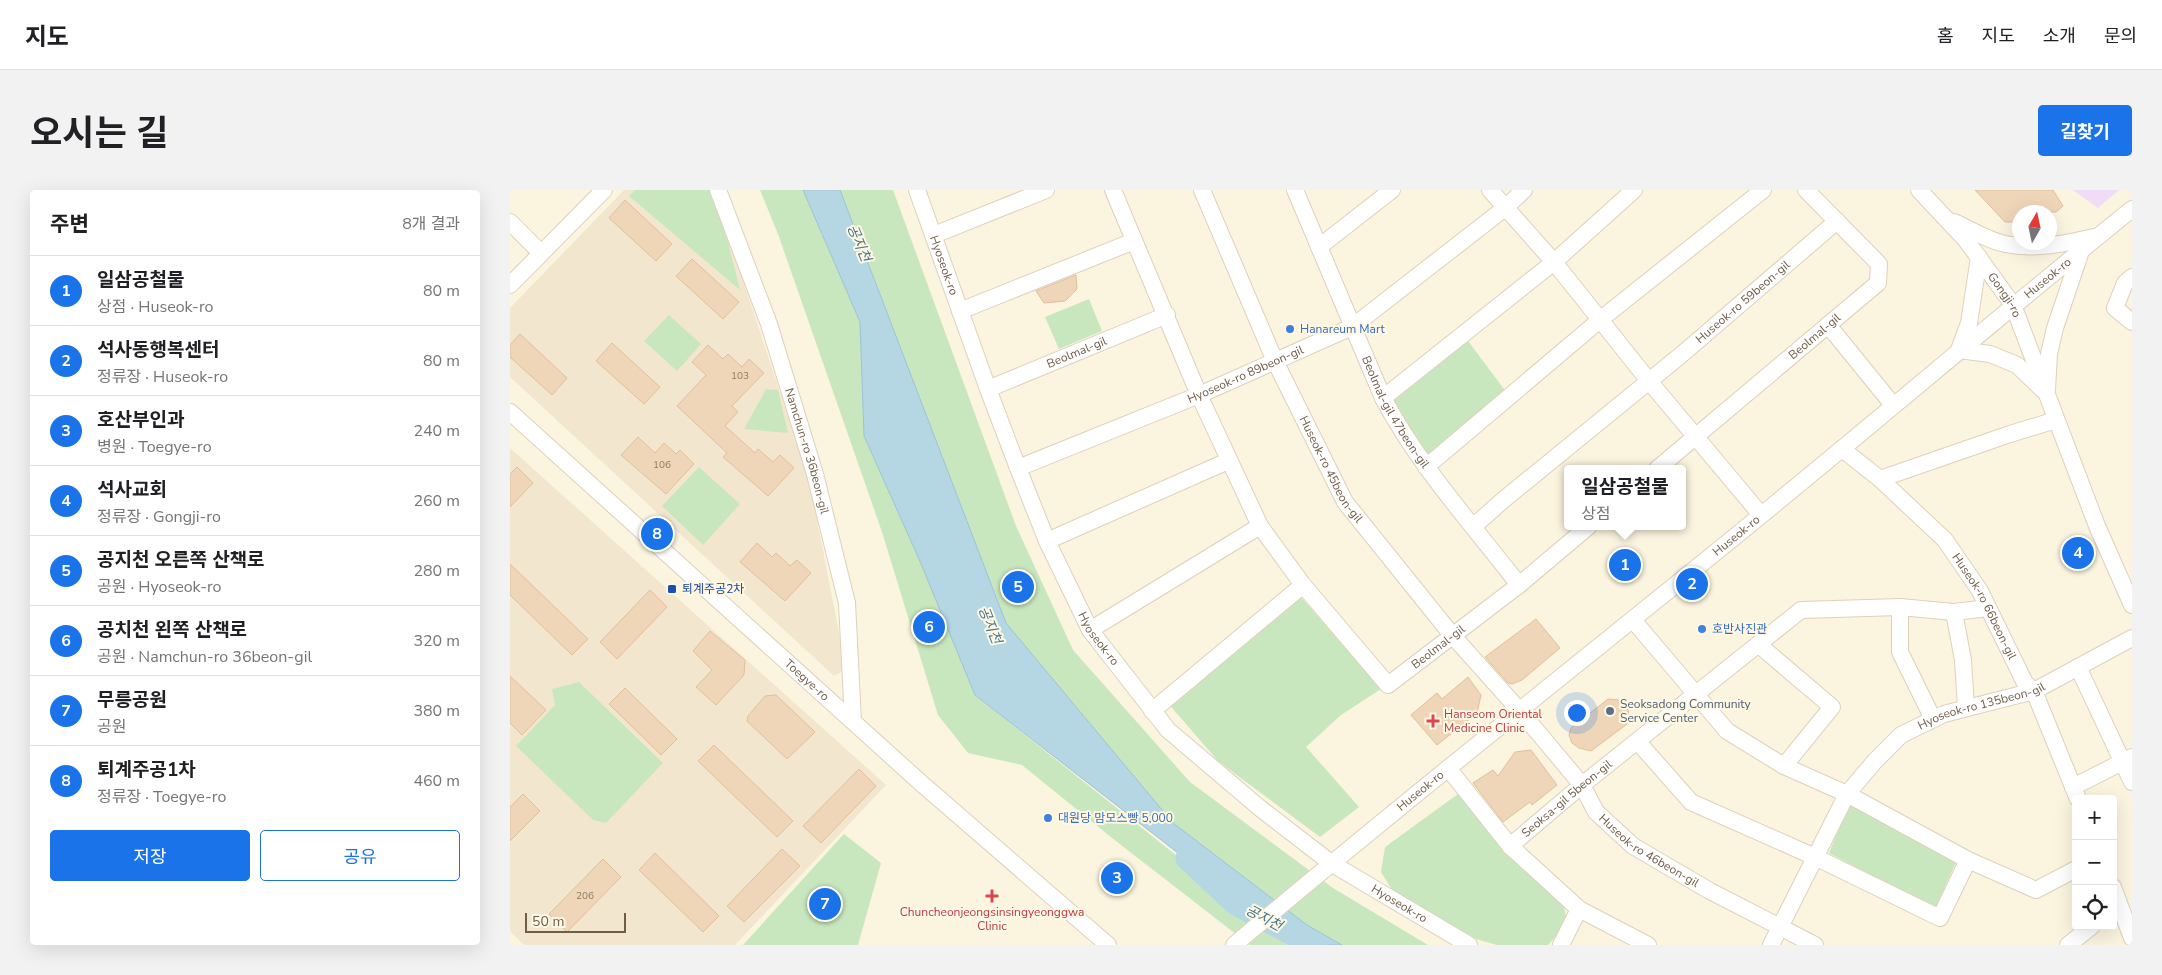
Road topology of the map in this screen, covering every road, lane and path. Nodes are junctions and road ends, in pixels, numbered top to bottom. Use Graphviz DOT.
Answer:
graph roads {
  1 [pos="718,190"];
  2 [pos="917,190"];
  3 [pos="1046,190"];
  4 [pos="1113,190"];
  5 [pos="1202,190"];
  6 [pos="1296,190"];
  7 [pos="1392,190"];
  8 [pos="1490,190"];
  9 [pos="1524,190"];
  10 [pos="1634,190"];
  11 [pos="1763,190"];
  12 [pos="1806,190"];
  13 [pos="1919,190"];
  14 [pos="597,192"];
  15 [pos="1022,194"];
  16 [pos="1505,208"];
  17 [pos="2132,209"];
  18 [pos="1944,217"];
  19 [pos="1837,221"];
  20 [pos="510,222"];
  21 [pos="934,235"];
  22 [pos="2098,236"];
  23 [pos="1134,241"];
  24 [pos="1319,247"];
  25 [pos="2082,250"];
  26 [pos="540,253"];
  27 [pos="1979,257"];
  28 [pos="1554,262"];
  29 [pos="2132,277"];
  30 [pos="510,285"];
  31 [pos="2013,305"];
  32 [pos="960,311"];
  33 [pos="1167,315"];
  34 [pos="1601,319"];
  35 [pos="2132,322"];
  36 [pos="1828,325"];
  37 [pos="1352,327"];
  38 [pos="1959,350"];
  39 [pos="1275,361"];
  40 [pos="1649,381"];
  41 [pos="988,389"];
  42 [pos="2046,394"];
  43 [pos="1199,395"];
  44 [pos="1383,398"];
  45 [pos="1893,405"];
  46 [pos="510,412"];
  47 [pos="2056,420"];
  48 [pos="1696,437"];
  49 [pos="1842,448"];
  50 [pos="1228,461"];
  51 [pos="1663,465"];
  52 [pos="1426,467"];
  53 [pos="1018,468"];
  54 [pos="1880,479"];
  55 [pos="1761,515"];
  56 [pos="1260,526"];
  57 [pos="1474,526"];
  58 [pos="1584,530"];
  59 [pos="1047,541"];
  60 [pos="1303,585"];
  61 [pos="1519,585"];
  62 [pos="2132,604"];
  63 [pos="1900,607"];
  64 [pos="1988,608"];
  65 [pos="1954,612"];
  66 [pos="1633,620"];
  67 [pos="1090,630"];
  68 [pos="1452,635"];
  69 [pos="2132,638"];
  70 [pos="1759,645"];
  71 [pos="2078,667"];
  72 [pos="2034,691"];
  73 [pos="1695,694"];
  74 [pos="1966,708"];
  75 [pos="1520,710"];
  76 [pos="1152,711"];
  77 [pos="1933,719"];
  78 [pos="853,721"];
  79 [pos="1638,742"];
  80 [pos="2127,760"];
  81 [pos="1784,766"];
  82 [pos="1448,768"];
  83 [pos="2132,782"];
  84 [pos="1582,786"];
  85 [pos="2076,793"];
  86 [pos="1847,794"];
  87 [pos="1510,846"];
  88 [pos="1815,857"];
  89 [pos="1968,860"];
  90 [pos="1331,863"];
  91 [pos="2072,870"];
  92 [pos="2122,904"];
  93 [pos="1579,909"];
  94 [pos="1780,927"];
  95 [pos="2087,930"];
  96 [pos="2132,938"];
  97 [pos="1108,945"];
  98 [pos="1234,945"];
  99 [pos="1469,945"];
  100 [pos="1561,945"];
  101 [pos="1648,945"];
  102 [pos="1771,945"];
  103 [pos="1815,945"];
  104 [pos="2068,945"];
  1 -- 78 [label="street, Namchun-ro 36beon-gil"];
  2 -- 21 [label="street, Hyoseok-ro"];
  3 -- 15 [label="street"];
  4 -- 23 [label="street, Beolmal-gil"];
  5 -- 39 [label="street, Huseok-ro 45beon-gil"];
  6 -- 24 [label="street, Beolmal-gil 47beon-gil"];
  7 -- 24 [label="street"];
  8 -- 16 [label="street"];
  9 -- 16 [label="street, Hyoseok-ro 89beon-gil"];
  10 -- 28 [label="street"];
  11 -- 34 [label="street"];
  12 -- 19 [label="street, Beolmal-gil"];
  13 -- 18 [label="street, Gongji-ro"];
  14 -- 26 [label="street"];
  15 -- 21 [label="street"];
  16 -- 28 [label="street"];
  16 -- 37 [label="street, Hyoseok-ro 89beon-gil"];
  17 -- 22 [label="street, Huseok-ro"];
  18 -- 22 [label="street"];
  18 -- 27 [label="street, Gongji-ro"];
  19 -- 36 [label="street, Beolmal-gil"];
  19 -- 40 [label="street, Huseok-ro 59beon-gil"];
  20 -- 26 [label="street"];
  21 -- 32 [label="street, Hyoseok-ro"];
  22 -- 25 [label="street, Huseok-ro"];
  23 -- 32 [label="street"];
  23 -- 33 [label="street, Beolmal-gil"];
  24 -- 37 [label="street, Beolmal-gil 47beon-gil"];
  25 -- 31 [label="street, Huseok-ro"];
  25 -- 42 [label="street"];
  26 -- 30 [label="street"];
  27 -- 31 [label="street, Gongji-ro"];
  27 -- 38 [label="street"];
  28 -- 34 [label="street"];
  28 -- 44 [label="street"];
  29 -- 35 [label="street"];
  31 -- 38 [label="street, Huseok-ro"];
  31 -- 42 [label="street, Gongji-ro"];
  32 -- 41 [label="street, Hyoseok-ro"];
  33 -- 41 [label="street, Beolmal-gil"];
  33 -- 43 [label="street, Beolmal-gil"];
  34 -- 40 [label="street"];
  34 -- 52 [label="street"];
  36 -- 45 [label="street"];
  36 -- 48 [label="street, Beolmal-gil"];
  37 -- 39 [label="street, Hyoseok-ro 89beon-gil"];
  37 -- 44 [label="street, Beolmal-gil 47beon-gil"];
  38 -- 42 [label="street"];
  38 -- 45 [label="street, Huseok-ro"];
  39 -- 43 [label="street, Hyoseok-ro 89beon-gil"];
  39 -- 68 [label="street, Huseok-ro 45beon-gil"];
  40 -- 48 [label="street"];
  40 -- 57 [label="street, Huseok-ro 59beon-gil"];
  41 -- 53 [label="street, Hyoseok-ro"];
  42 -- 47 [label="street, Gongji-ro"];
  43 -- 50 [label="street, Beolmal-gil"];
  43 -- 53 [label="street, Hyoseok-ro 89beon-gil"];
  44 -- 52 [label="street, Beolmal-gil 47beon-gil"];
  45 -- 49 [label="street, Huseok-ro"];
  46 -- 78 [label="street, Toegye-ro"];
  47 -- 54 [label="street"];
  47 -- 62 [label="street, Gongji-ro"];
  48 -- 51 [label="street, Beolmal-gil"];
  48 -- 55 [label="street"];
  49 -- 54 [label="street, Huseok-ro 66beon-gil"];
  49 -- 55 [label="street, Huseok-ro"];
  50 -- 56 [label="street, Beolmal-gil"];
  50 -- 59 [label="street"];
  52 -- 57 [label="street, Beolmal-gil 47beon-gil"];
  53 -- 59 [label="street, Hyoseok-ro"];
  54 -- 64 [label="street, Huseok-ro 66beon-gil"];
  55 -- 66 [label="street, Huseok-ro"];
  56 -- 60 [label="street, Beolmal-gil"];
  56 -- 67 [label="street"];
  57 -- 61 [label="street, Beolmal-gil 47beon-gil"];
  58 -- 61 [label="street, Beolmal-gil"];
  59 -- 67 [label="street, Hyoseok-ro"];
  60 -- 68 [label="street, Beolmal-gil"];
  60 -- 76 [label="street"];
  61 -- 68 [label="street, Beolmal-gil"];
  63 -- 65 [label="street, Seoksa-gil 5beon-gil"];
  63 -- 70 [label="street, Seoksa-gil 5beon-gil"];
  63 -- 77 [label="street"];
  64 -- 65 [label="street, Seoksa-gil 5beon-gil"];
  64 -- 72 [label="street, Huseok-ro 66beon-gil"];
  65 -- 74 [label="street"];
  66 -- 73 [label="street"];
  66 -- 75 [label="street, Huseok-ro"];
  67 -- 76 [label="street, Hyoseok-ro"];
  68 -- 75 [label="street, Huseok-ro 45beon-gil"];
  69 -- 71 [label="street, Hyoseok-ro 135beon-gil"];
  70 -- 73 [label="street, Seoksa-gil 5beon-gil"];
  70 -- 81 [label="street"];
  71 -- 72 [label="street, Hyoseok-ro 135beon-gil"];
  71 -- 80 [label="street"];
  72 -- 74 [label="street, Hyoseok-ro 135beon-gil"];
  72 -- 85 [label="street, Huseok-ro 66beon-gil"];
  73 -- 79 [label="street, Seoksa-gil 5beon-gil"];
  73 -- 81 [label="street"];
  74 -- 77 [label="street, Hyoseok-ro 135beon-gil"];
  75 -- 82 [label="street, Huseok-ro"];
  75 -- 84 [label="street, Huseok-ro 46beon-gil"];
  76 -- 90 [label="street, Hyoseok-ro"];
  77 -- 86 [label="street, Hyoseok-ro 135beon-gil"];
  78 -- 97 [label="street, Toegye-ro"];
  79 -- 84 [label="street, Seoksa-gil 5beon-gil"];
  79 -- 88 [label="street"];
  80 -- 83 [label="street"];
  80 -- 85 [label="street"];
  81 -- 86 [label="street"];
  82 -- 87 [label="street"];
  82 -- 90 [label="street, Huseok-ro"];
  84 -- 87 [label="street, Seoksa-gil 5beon-gil"];
  84 -- 94 [label="street, Huseok-ro 46beon-gil"];
  86 -- 88 [label="street, Hyoseok-ro 135beon-gil"];
  86 -- 89 [label="street"];
  87 -- 93 [label="street, Seoksa-gil 5beon-gil"];
  88 -- 89 [label="street"];
  88 -- 94 [label="street, Hyoseok-ro 135beon-gil"];
  89 -- 91 [label="street"];
  90 -- 98 [label="street, Huseok-ro"];
  90 -- 99 [label="street, Hyoseok-ro"];
  92 -- 96 [label="street"];
  93 -- 100 [label="street"];
  93 -- 101 [label="street, Seoksa-gil 5beon-gil"];
  94 -- 102 [label="street, Hyoseok-ro 135beon-gil"];
  94 -- 103 [label="street, Huseok-ro 46beon-gil"];
  95 -- 104 [label="street"];
}
